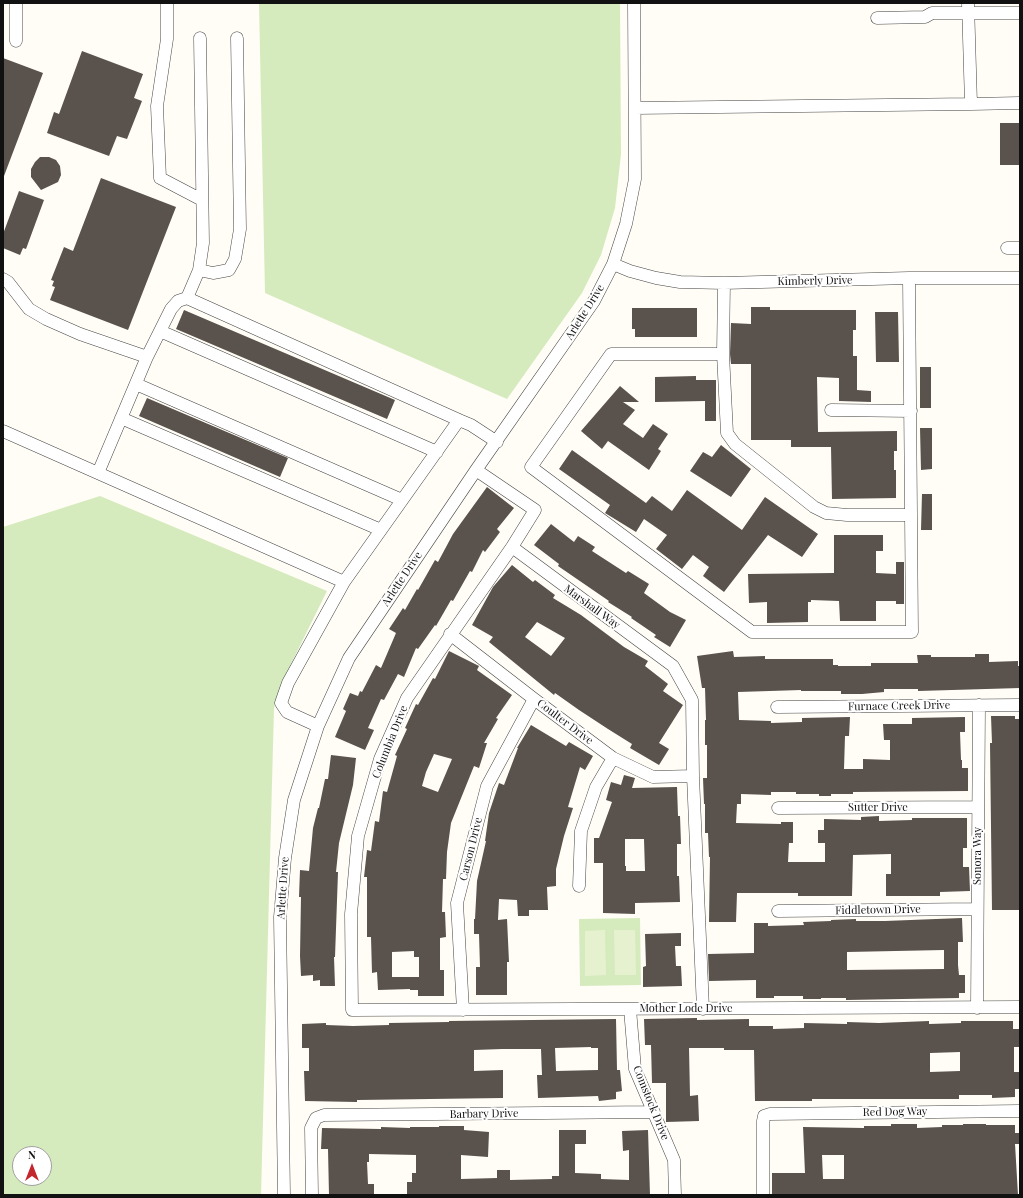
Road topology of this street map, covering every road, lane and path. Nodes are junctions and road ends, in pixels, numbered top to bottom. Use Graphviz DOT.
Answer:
graph roads {
  1 [pos="16,3"];
  2 [pos="167,3"];
  3 [pos="634,3"];
  4 [pos="968,8"];
  5 [pos="1020,12"];
  6 [pos="877,18"];
  7 [pos="200,38"];
  8 [pos="237,38"];
  9 [pos="16,41"];
  10 [pos="1020,103"];
  11 [pos="971,104"];
  12 [pos="635,108"];
  13 [pos="202,200"];
  14 [pos="1007,248"];
  15 [pos="1020,248"];
  16 [pos="613,264"];
  17 [pos="199,270"];
  18 [pos="910,278"];
  19 [pos="1020,278"];
  20 [pos="3,279"];
  21 [pos="724,283"];
  22 [pos="187,298"];
  23 [pos="160,331"];
  24 [pos="723,354"];
  25 [pos="147,357"];
  26 [pos="136,384"];
  27 [pos="831,410"];
  28 [pos="911,411"];
  29 [pos="121,418"];
  30 [pos="459,420"];
  31 [pos="3,431"];
  32 [pos="497,442"];
  33 [pos="437,452"];
  34 [pos="476,470"];
  35 [pos="98,473"];
  36 [pos="402,500"];
  37 [pos="911,515"];
  38 [pos="381,530"];
  39 [pos="512,547"];
  40 [pos="344,582"];
  41 [pos="450,634"];
  42 [pos="534,699"];
  43 [pos="1020,704"];
  44 [pos="979,705"];
  45 [pos="777,707"];
  46 [pos="318,726"];
  47 [pos="613,758"];
  48 [pos="693,776"];
  49 [pos="978,807"];
  50 [pos="778,808"];
  51 [pos="579,886"];
  52 [pos="977,910"];
  53 [pos="778,911"];
  54 [pos="977,1008"];
  55 [pos="1020,1008"];
  56 [pos="630,1009"];
  57 [pos="703,1009"];
  58 [pos="352,1010"];
  59 [pos="463,1010"];
  60 [pos="1020,1111"];
  61 [pos="654,1112"];
  62 [pos="284,1195"];
  63 [pos="312,1195"];
  64 [pos="675,1195"];
  65 [pos="763,1195"];
  1 -- 9 [label="street"];
  2 -- 13 [label="street"];
  3 -- 12 [label="street, Arlette Drive"];
  4 -- 5 [label="street"];
  4 -- 6 [label="street"];
  4 -- 11 [label="street"];
  7 -- 13 [label="street"];
  8 -- 17 [label="street"];
  10 -- 11 [label="street"];
  11 -- 12 [label="street"];
  12 -- 16 [label="street, Arlette Drive"];
  13 -- 17 [label="street"];
  14 -- 15 [label="street"];
  16 -- 21 [label="street, Kimberly Drive"];
  16 -- 32 [label="street, Arlette Drive"];
  17 -- 22 [label="street"];
  18 -- 19 [label="street, Kimberly Drive"];
  18 -- 21 [label="street, Kimberly Drive"];
  18 -- 28 [label="street"];
  20 -- 25 [label="street"];
  21 -- 24 [label="street"];
  22 -- 23 [label="street"];
  22 -- 30 [label="street"];
  23 -- 25 [label="street"];
  23 -- 33 [label="street"];
  24 -- 37 [label="street"];
  24 -- 37 [label="street"];
  25 -- 26 [label="street"];
  26 -- 29 [label="street"];
  26 -- 36 [label="street"];
  27 -- 28 [label="street"];
  28 -- 37 [label="street"];
  29 -- 35 [label="street"];
  29 -- 38 [label="street"];
  30 -- 32 [label="street"];
  30 -- 33 [label="street"];
  31 -- 35 [label="street"];
  32 -- 34 [label="street, Arlette Drive"];
  33 -- 36 [label="street"];
  34 -- 39 [label="street, Columbia Drive"];
  34 -- 46 [label="street, Arlette Drive"];
  35 -- 40 [label="street"];
  36 -- 38 [label="street"];
  38 -- 40 [label="street"];
  39 -- 41 [label="street, Columbia Drive"];
  39 -- 48 [label="street, Marshall Way"];
  40 -- 46 [label="street"];
  41 -- 42 [label="street, Coulter Drive"];
  41 -- 58 [label="street, Columbia Drive"];
  42 -- 47 [label="street, Coulter Drive"];
  42 -- 59 [label="street, Carson Drive"];
  43 -- 44 [label="street, Furnace Creek Drive"];
  44 -- 45 [label="street, Furnace Creek Drive"];
  44 -- 49 [label="street, Sonora Way"];
  46 -- 62 [label="street, Arlette Drive"];
  47 -- 48 [label="street, Coulter Drive"];
  47 -- 51 [label="street"];
  48 -- 57 [label="street"];
  49 -- 50 [label="street, Sutter Drive"];
  49 -- 52 [label="street, Sonora Way"];
  52 -- 53 [label="street, Fiddletown Drive"];
  52 -- 54 [label="street, Sonora Way"];
  54 -- 55 [label="street, Mother Lode Drive"];
  54 -- 57 [label="street, Mother Lode Drive"];
  56 -- 57 [label="street, Mother Lode Drive"];
  56 -- 59 [label="street, Mother Lode Drive"];
  56 -- 61 [label="street, Comstock Drive"];
  58 -- 59 [label="street, Mother Lode Drive"];
  60 -- 65 [label="street, Red Dog Way"];
  61 -- 63 [label="street, Barbary Drive"];
  61 -- 64 [label="street, Comstock Drive"];
}
